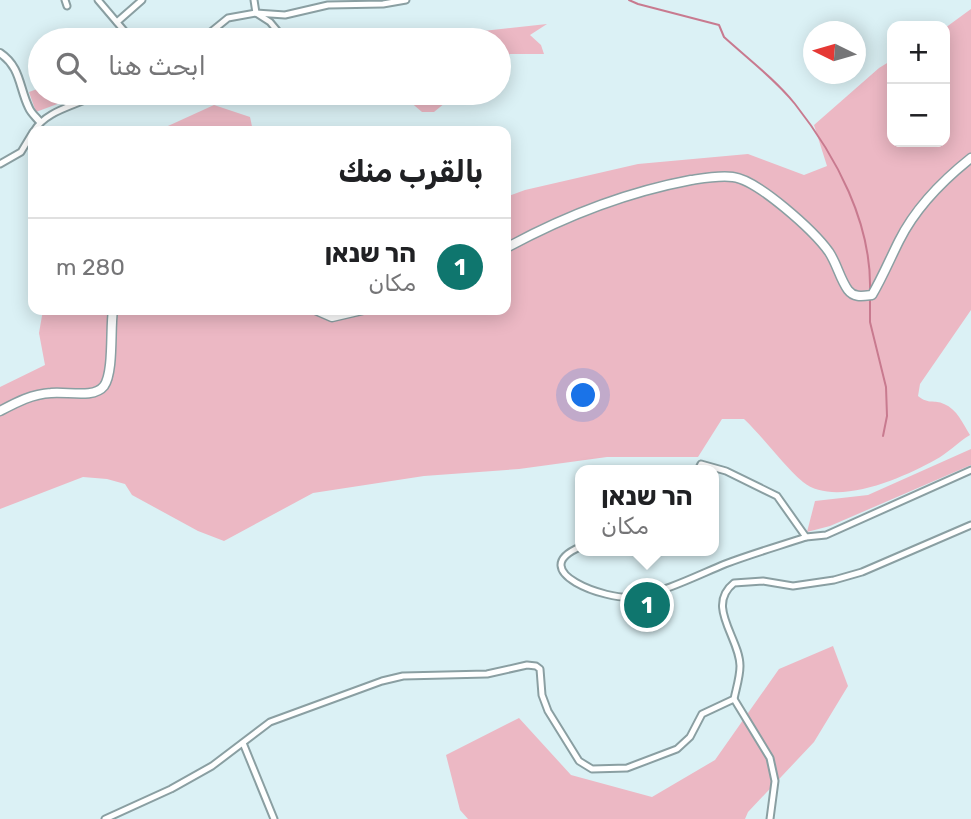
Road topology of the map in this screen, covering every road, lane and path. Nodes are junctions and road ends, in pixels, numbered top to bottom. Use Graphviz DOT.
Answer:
graph roads {
  1 [pos="98,0"];
  2 [pos="142,0"];
  3 [pos="254,0"];
  4 [pos="406,0"];
  5 [pos="256,13"];
  6 [pos="117,22"];
  7 [pos="122,28"];
  8 [pos="216,28"];
  9 [pos="275,28"];
  10 [pos="0,53"];
  11 [pos="28,105"];
  12 [pos="28,105"];
  13 [pos="75,105"];
  14 [pos="40,122"];
  15 [pos="38,126"];
  16 [pos="28,141"];
  17 [pos="971,159"];
  18 [pos="0,164"];
  19 [pos="511,245"];
  20 [pos="113,315"];
  21 [pos="0,411"];
  22 [pos="719,469"];
  23 [pos="971,470"];
  24 [pos="971,525"];
  25 [pos="806,537"];
  26 [pos="575,549"];
  27 [pos="734,699"];
  28 [pos="243,743"];
  29 [pos="105,819"];
  30 [pos="274,819"];
  31 [pos="770,819"];
  1 -- 6 [label="street"];
  2 -- 6 [label="street"];
  3 -- 5 [label="street"];
  4 -- 5 [label="street"];
  5 -- 8 [label="street"];
  5 -- 9 [label="street"];
  6 -- 7 [label="street"];
  10 -- 11 [label="street"];
  12 -- 14 [label="street"];
  13 -- 14 [label="street"];
  14 -- 15 [label="street"];
  16 -- 18 [label="street"];
  17 -- 19 [label="main road"];
  20 -- 21 [label="main road"];
  22 -- 25 [label="street"];
  23 -- 25 [label="street"];
  24 -- 27 [label="street"];
  25 -- 26 [label="street"];
  27 -- 28 [label="street"];
  27 -- 31 [label="street"];
  28 -- 29 [label="street"];
  28 -- 30 [label="street"];
}
